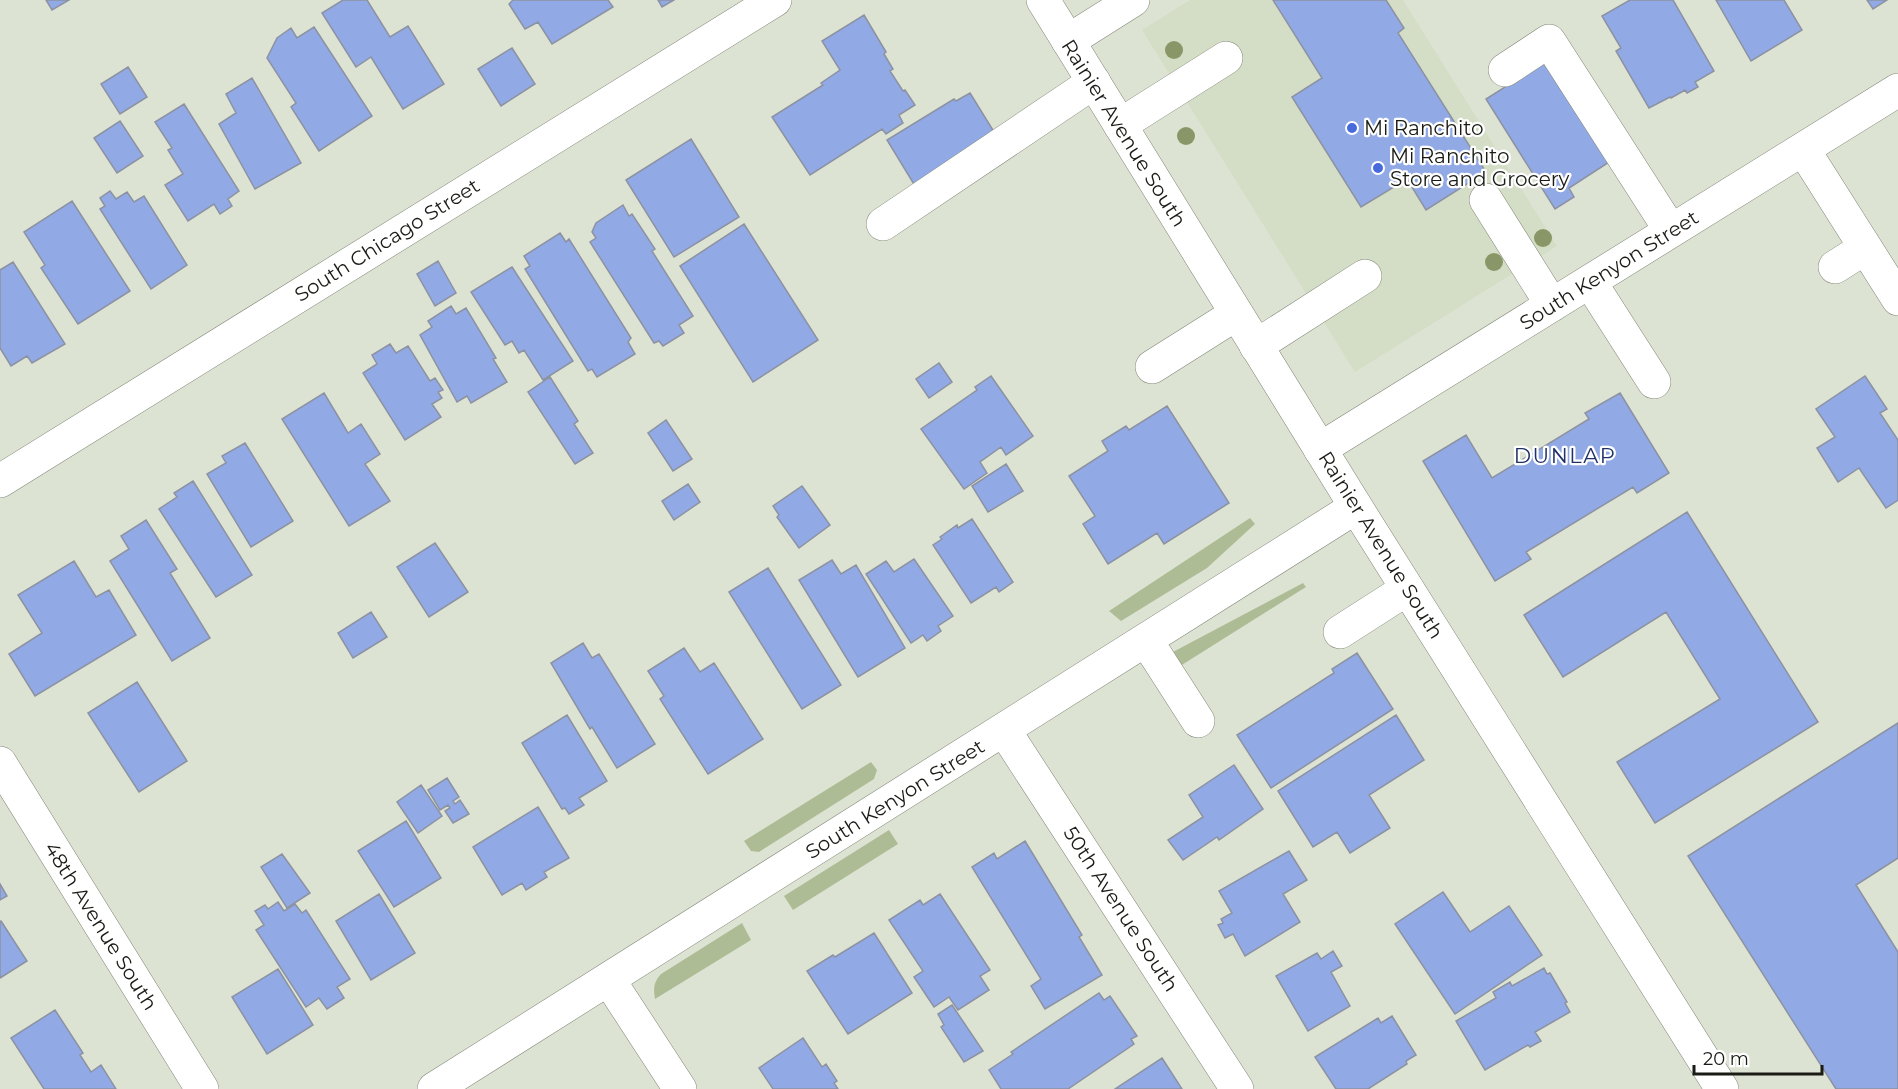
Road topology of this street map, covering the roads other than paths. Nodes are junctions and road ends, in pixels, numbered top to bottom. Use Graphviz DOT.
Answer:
graph roads {
  1 [pos="775,0"];
  2 [pos="1043,0"];
  3 [pos="1133,0"];
  4 [pos="742,8"];
  5 [pos="1068,41"];
  6 [pos="1226,58"];
  7 [pos="1505,70"];
  8 [pos="1094,82"];
  9 [pos="1898,90"];
  10 [pos="1120,125"];
  11 [pos="1803,149"];
  12 [pos="1486,200"];
  13 [pos="883,224"];
  14 [pos="1671,231"];
  15 [pos="1865,248"];
  16 [pos="1835,267"];
  17 [pos="1365,276"];
  18 [pos="1590,282"];
  19 [pos="1898,299"];
  20 [pos="1552,305"];
  21 [pos="1236,314"];
  22 [pos="1256,346"];
  23 [pos="1152,367"];
  24 [pos="1654,382"];
  25 [pos="1320,448"];
  26 [pos="0,481"];
  27 [pos="1356,507"];
  28 [pos="1407,589"];
  29 [pos="1340,632"];
  30 [pos="1146,640"];
  31 [pos="1198,721"];
  32 [pos="1004,730"];
  33 [pos="0,763"];
  34 [pos="609,980"];
  35 [pos="202,1089"];
  36 [pos="434,1089"];
  37 [pos="680,1089"];
  38 [pos="1237,1089"];
  39 [pos="1722,1089"];
  1 -- 4 [label="street, South Chicago Street"];
  2 -- 5 [label="street, Rainier Avenue South"];
  3 -- 5 [label="street"];
  4 -- 26 [label="street, South Chicago Street"];
  5 -- 8 [label="street, Rainier Avenue South"];
  6 -- 10 [label="street"];
  7 -- 14 [label="street"];
  8 -- 10 [label="street, Rainier Avenue South"];
  8 -- 13 [label="street"];
  9 -- 11 [label="street, South Kenyon Street"];
  10 -- 21 [label="street, Rainier Avenue South"];
  11 -- 14 [label="street, South Kenyon Street"];
  11 -- 15 [label="street"];
  12 -- 20 [label="street"];
  14 -- 18 [label="street, South Kenyon Street"];
  15 -- 16 [label="street"];
  15 -- 19 [label="street"];
  17 -- 22 [label="street"];
  18 -- 20 [label="street, South Kenyon Street"];
  18 -- 24 [label="street"];
  20 -- 25 [label="street, South Kenyon Street"];
  21 -- 22 [label="street, Rainier Avenue South"];
  21 -- 23 [label="street"];
  22 -- 25 [label="street, Rainier Avenue South"];
  25 -- 27 [label="street, Rainier Avenue South"];
  27 -- 28 [label="street, Rainier Avenue South"];
  27 -- 30 [label="street, South Kenyon Street"];
  28 -- 29 [label="street"];
  28 -- 39 [label="street, Rainier Avenue South"];
  30 -- 31 [label="street"];
  30 -- 32 [label="street, South Kenyon Street"];
  32 -- 34 [label="street, South Kenyon Street"];
  32 -- 38 [label="street, 50th Avenue South"];
  33 -- 35 [label="street, 48th Avenue South"];
  34 -- 36 [label="street, South Kenyon Street"];
  34 -- 37 [label="street"];
}
